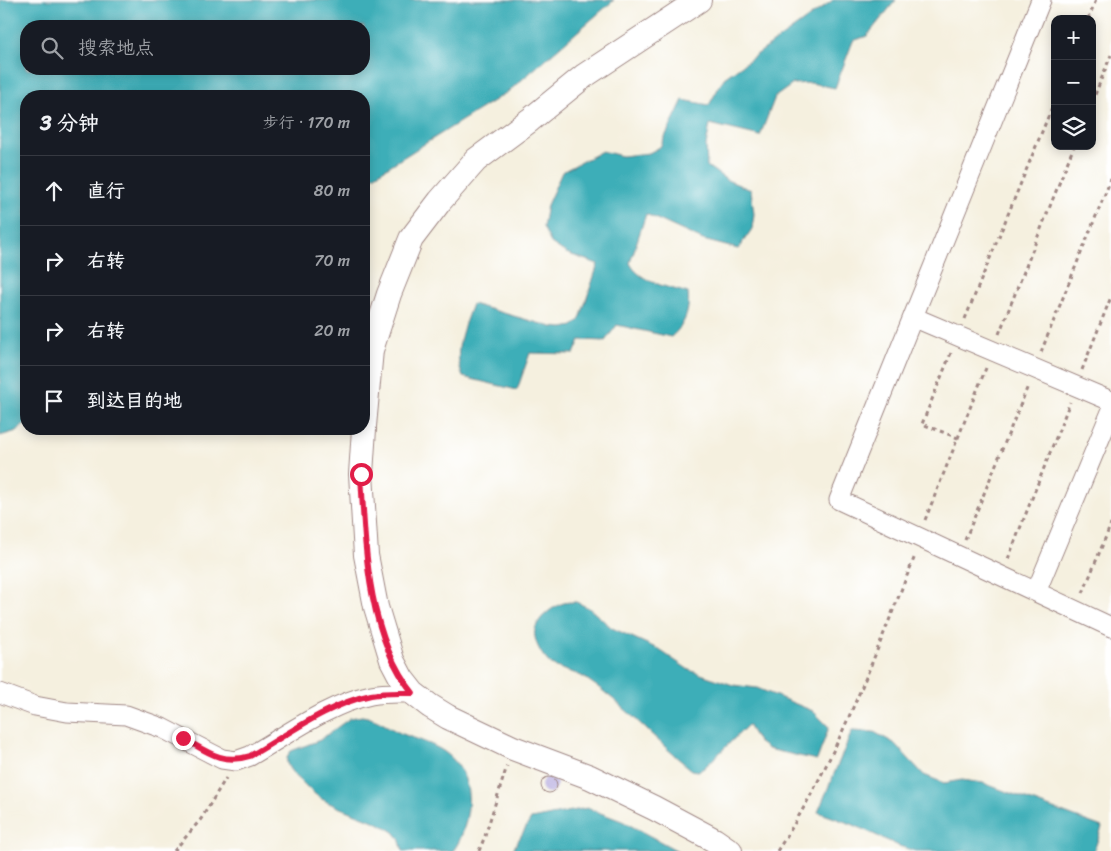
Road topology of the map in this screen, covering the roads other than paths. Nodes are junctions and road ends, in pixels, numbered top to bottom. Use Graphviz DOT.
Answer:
graph roads {
  1 [pos="699,0"];
  2 [pos="1041,0"];
  3 [pos="913,317"];
  4 [pos="370,361"];
  5 [pos="1111,401"];
  6 [pos="1111,412"];
  7 [pos="363,435"];
  8 [pos="1036,592"];
  9 [pos="1111,627"];
  10 [pos="0,692"];
  11 [pos="413,693"];
  12 [pos="730,851"];
  1 -- 4 [label="street"];
  2 -- 3 [label="street"];
  3 -- 5 [label="street"];
  3 -- 8 [label="street"];
  6 -- 8 [label="street"];
  7 -- 11 [label="street"];
  8 -- 9 [label="street"];
  10 -- 11 [label="street"];
  11 -- 12 [label="street"];
}
